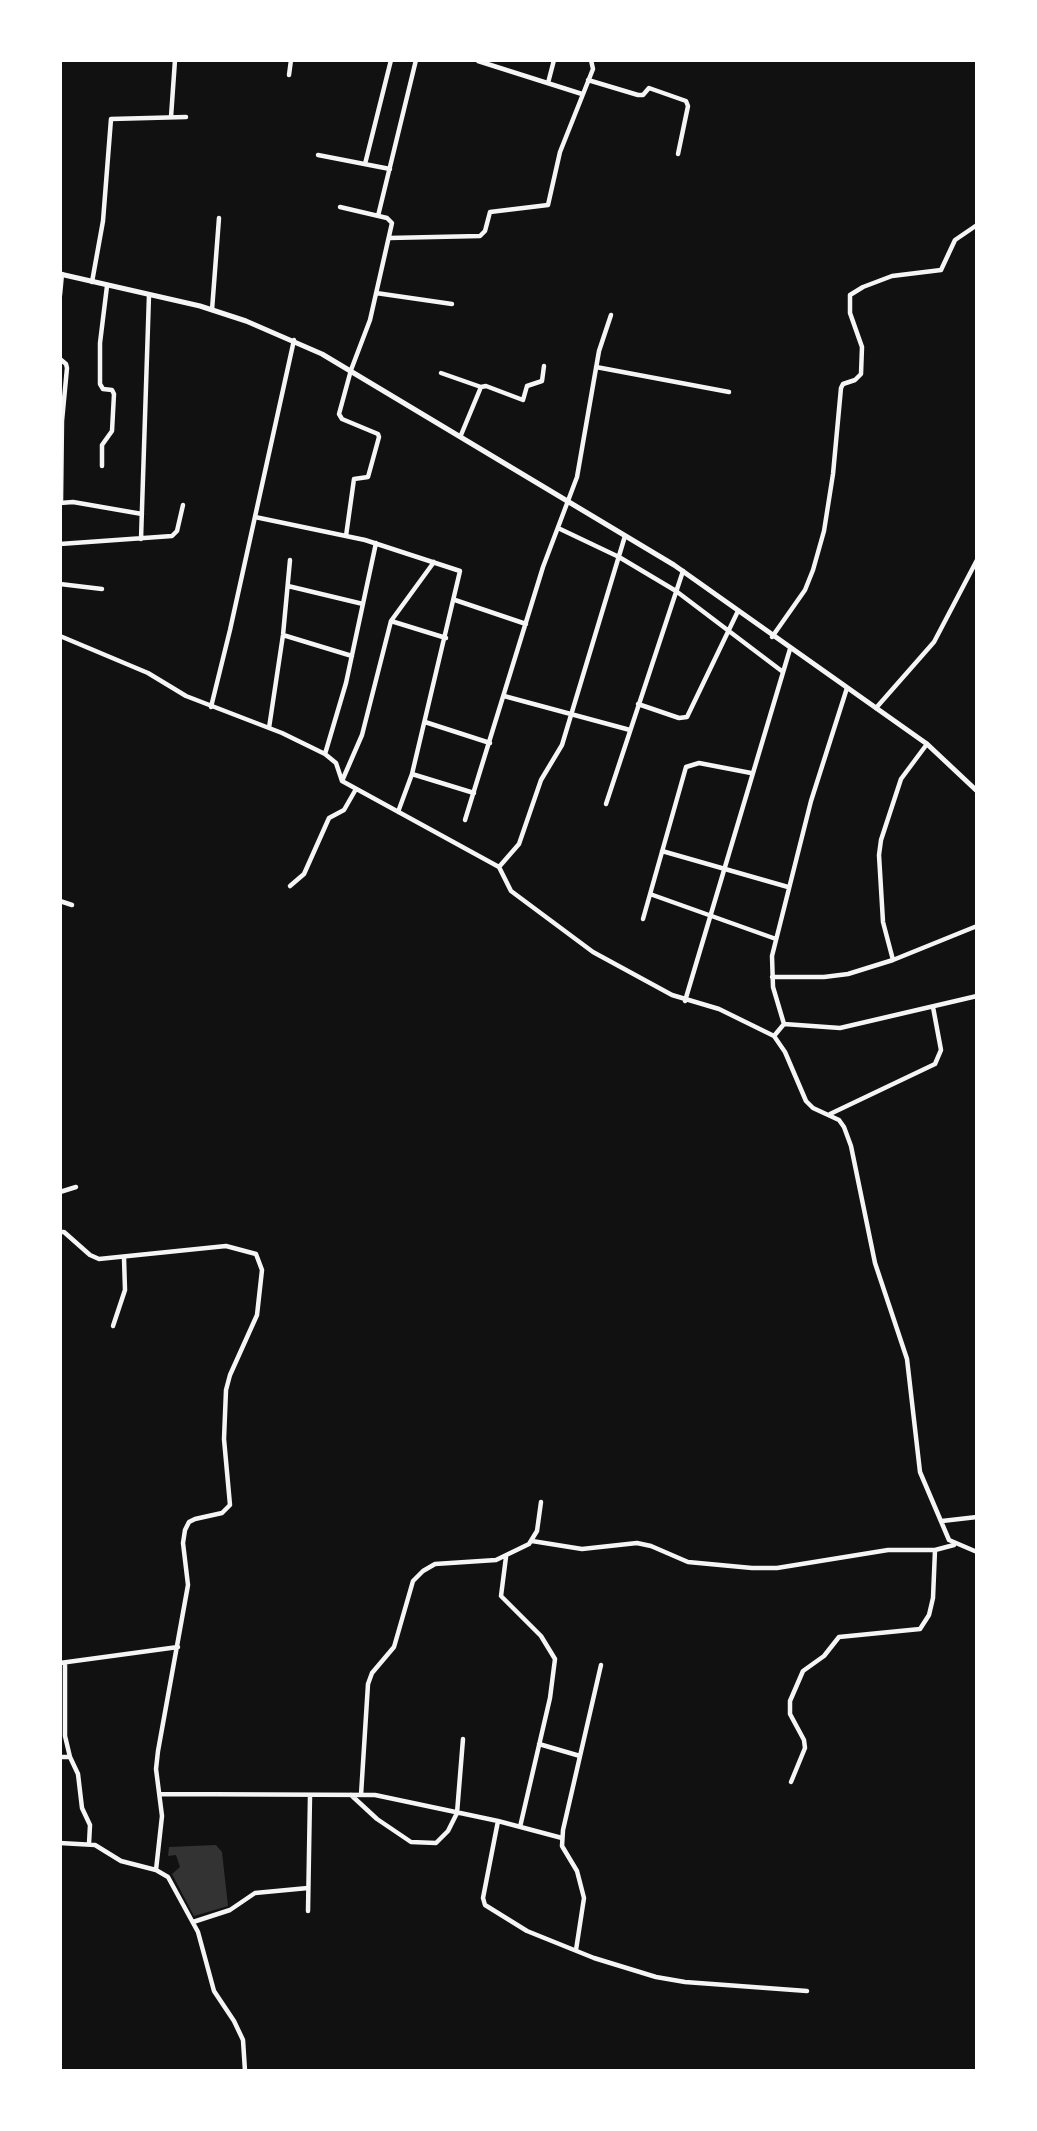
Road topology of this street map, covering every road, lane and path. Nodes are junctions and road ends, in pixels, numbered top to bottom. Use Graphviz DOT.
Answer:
graph roads {
  1 [pos="176,60"];
  2 [pos="291,60"];
  3 [pos="391,60"];
  4 [pos="416,60"];
  5 [pos="554,60"];
  6 [pos="591,60"];
  7 [pos="478,61"];
  8 [pos="289,75"];
  9 [pos="588,81"];
  10 [pos="548,83"];
  11 [pos="582,94"];
  12 [pos="171,117"];
  13 [pos="186,117"];
  14 [pos="318,154"];
  15 [pos="678,154"];
  16 [pos="365,164"];
  17 [pos="390,169"];
  18 [pos="340,207"];
  19 [pos="378,216"];
  20 [pos="219,218"];
  21 [pos="977,225"];
  22 [pos="389,238"];
  23 [pos="61,274"];
  24 [pos="92,282"];
  25 [pos="107,286"];
  26 [pos="376,293"];
  27 [pos="60,295"];
  28 [pos="149,295"];
  29 [pos="453,304"];
  30 [pos="212,310"];
  31 [pos="611,315"];
  32 [pos="294,340"];
  33 [pos="60,359"];
  34 [pos="544,366"];
  35 [pos="596,367"];
  36 [pos="351,370"];
  37 [pos="441,373"];
  38 [pos="481,387"];
  39 [pos="729,392"];
  40 [pos="461,435"];
  41 [pos="102,466"];
  42 [pos="570,501"];
  43 [pos="60,503"];
  44 [pos="183,505"];
  45 [pos="142,514"];
  46 [pos="255,517"];
  47 [pos="558,528"];
  48 [pos="346,536"];
  49 [pos="625,536"];
  50 [pos="141,539"];
  51 [pos="376,543"];
  52 [pos="60,544"];
  53 [pos="619,557"];
  54 [pos="290,560"];
  55 [pos="977,561"];
  56 [pos="434,562"];
  57 [pos="683,571"];
  58 [pos="60,584"];
  59 [pos="288,586"];
  60 [pos="102,589"];
  61 [pos="676,591"];
  62 [pos="455,600"];
  63 [pos="363,604"];
  64 [pos="738,611"];
  65 [pos="391,621"];
  66 [pos="526,624"];
  67 [pos="729,630"];
  68 [pos="283,635"];
  69 [pos="60,636"];
  70 [pos="772,637"];
  71 [pos="446,638"];
  72 [pos="790,650"];
  73 [pos="352,656"];
  74 [pos="783,672"];
  75 [pos="847,688"];
  76 [pos="504,696"];
  77 [pos="638,704"];
  78 [pos="211,707"];
  79 [pos="876,708"];
  80 [pos="571,714"];
  81 [pos="425,722"];
  82 [pos="268,728"];
  83 [pos="630,730"];
  84 [pos="490,743"];
  85 [pos="927,744"];
  86 [pos="325,754"];
  87 [pos="751,773"];
  88 [pos="412,774"];
  89 [pos="342,781"];
  90 [pos="356,789"];
  91 [pos="977,790"];
  92 [pos="474,794"];
  93 [pos="606,804"];
  94 [pos="398,812"];
  95 [pos="465,820"];
  96 [pos="662,851"];
  97 [pos="499,867"];
  98 [pos="725,869"];
  99 [pos="290,886"];
  100 [pos="788,887"];
  101 [pos="650,894"];
  102 [pos="60,901"];
  103 [pos="72,905"];
  104 [pos="712,916"];
  105 [pos="643,920"];
  106 [pos="977,926"];
  107 [pos="776,939"];
  108 [pos="893,960"];
  109 [pos="772,977"];
  110 [pos="977,996"];
  111 [pos="685,1000"];
  112 [pos="933,1007"];
  113 [pos="784,1024"];
  114 [pos="774,1036"];
  115 [pos="830,1114"];
  116 [pos="76,1187"];
  117 [pos="60,1192"];
  118 [pos="60,1232"];
  119 [pos="124,1258"];
  120 [pos="112,1326"];
  121 [pos="541,1502"];
  122 [pos="977,1517"];
  123 [pos="942,1521"];
  124 [pos="532,1541"];
  125 [pos="954,1545"];
  126 [pos="935,1550"];
  127 [pos="977,1552"];
  128 [pos="506,1557"];
  129 [pos="178,1647"];
  130 [pos="63,1664"];
  131 [pos="601,1665"];
  132 [pos="463,1739"];
  133 [pos="539,1744"];
  134 [pos="580,1756"];
  135 [pos="60,1757"];
  136 [pos="70,1757"];
  137 [pos="791,1782"];
  138 [pos="160,1794"];
  139 [pos="351,1795"];
  140 [pos="361,1795"];
  141 [pos="310,1796"];
  142 [pos="457,1813"];
  143 [pos="498,1821"];
  144 [pos="520,1827"];
  145 [pos="562,1838"];
  146 [pos="60,1843"];
  147 [pos="90,1844"];
  148 [pos="156,1870"];
  149 [pos="308,1888"];
  150 [pos="308,1911"];
  151 [pos="193,1922"];
  152 [pos="576,1950"];
  153 [pos="807,1991"];
  154 [pos="246,2071"];
  1 -- 12 [label="street"];
  2 -- 8 [label="street"];
  3 -- 16 [label="street"];
  4 -- 17 [label="street"];
  5 -- 10 [label="street"];
  6 -- 9 [label="street"];
  7 -- 10 [label="street"];
  9 -- 11 [label="street"];
  9 -- 15 [label="street"];
  10 -- 11 [label="street"];
  11 -- 22 [label="street"];
  12 -- 13 [label="street"];
  12 -- 24 [label="street"];
  14 -- 16 [label="street"];
  16 -- 17 [label="street"];
  17 -- 19 [label="street"];
  18 -- 19 [label="street"];
  19 -- 22 [label="street"];
  20 -- 30 [label="street"];
  21 -- 70 [label="street"];
  22 -- 26 [label="street"];
  23 -- 24 [label="street"];
  23 -- 27 [label="street"];
  24 -- 25 [label="street"];
  25 -- 28 [label="street"];
  25 -- 41 [label="street"];
  26 -- 29 [label="street"];
  26 -- 36 [label="street"];
  28 -- 30 [label="street"];
  28 -- 45 [label="street"];
  30 -- 32 [label="street"];
  31 -- 35 [label="street"];
  32 -- 36 [label="street"];
  32 -- 46 [label="street"];
  33 -- 43 [label="street"];
  34 -- 38 [label="street"];
  35 -- 39 [label="street"];
  35 -- 42 [label="street"];
  36 -- 40 [label="street"];
  36 -- 48 [label="street"];
  37 -- 38 [label="street"];
  38 -- 40 [label="street"];
  40 -- 42 [label="street"];
  42 -- 47 [label="street"];
  42 -- 49 [label="street"];
  43 -- 45 [label="street"];
  44 -- 50 [label="street"];
  45 -- 50 [label="street"];
  46 -- 48 [label="street"];
  46 -- 78 [label="street"];
  47 -- 53 [label="street"];
  47 -- 66 [label="street"];
  48 -- 51 [label="street"];
  49 -- 53 [label="street"];
  49 -- 57 [label="street"];
  50 -- 52 [label="street"];
  51 -- 56 [label="street"];
  51 -- 63 [label="street"];
  53 -- 61 [label="street"];
  53 -- 80 [label="street"];
  54 -- 59 [label="street"];
  55 -- 79 [label="street"];
  56 -- 62 [label="street"];
  56 -- 65 [label="street"];
  57 -- 61 [label="street"];
  57 -- 64 [label="street"];
  58 -- 60 [label="street"];
  59 -- 63 [label="street"];
  59 -- 68 [label="street"];
  61 -- 67 [label="street"];
  61 -- 77 [label="street"];
  62 -- 66 [label="street"];
  62 -- 71 [label="street"];
  63 -- 73 [label="street"];
  64 -- 67 [label="street"];
  64 -- 70 [label="street"];
  65 -- 71 [label="street"];
  65 -- 89 [label="street"];
  66 -- 76 [label="street"];
  67 -- 74 [label="street"];
  67 -- 77 [label="street"];
  68 -- 73 [label="street"];
  68 -- 82 [label="street"];
  69 -- 78 [label="street"];
  70 -- 72 [label="street"];
  71 -- 81 [label="street"];
  72 -- 74 [label="street"];
  72 -- 75 [label="street"];
  73 -- 86 [label="street"];
  74 -- 87 [label="street"];
  75 -- 79 [label="street"];
  75 -- 100 [label="street"];
  76 -- 80 [label="street"];
  76 -- 84 [label="street"];
  77 -- 83 [label="street"];
  78 -- 82 [label="street"];
  79 -- 85 [label="street"];
  80 -- 83 [label="street"];
  80 -- 97 [label="street"];
  81 -- 84 [label="street"];
  81 -- 88 [label="street"];
  82 -- 86 [label="street"];
  83 -- 93 [label="street"];
  84 -- 92 [label="street"];
  85 -- 91 [label="street"];
  85 -- 108 [label="street"];
  86 -- 89 [label="street"];
  87 -- 96 [label="street"];
  87 -- 98 [label="street"];
  88 -- 92 [label="street"];
  88 -- 94 [label="street"];
  89 -- 90 [label="street"];
  90 -- 94 [label="street"];
  90 -- 99 [label="street"];
  92 -- 95 [label="street"];
  94 -- 97 [label="street"];
  96 -- 98 [label="street"];
  96 -- 101 [label="street"];
  97 -- 111 [label="street"];
  98 -- 100 [label="street"];
  98 -- 104 [label="street"];
  100 -- 107 [label="street"];
  101 -- 104 [label="street"];
  101 -- 105 [label="street"];
  102 -- 103 [label="street"];
  104 -- 107 [label="street"];
  104 -- 111 [label="street"];
  106 -- 108 [label="street"];
  107 -- 109 [label="street"];
  108 -- 109 [label="street"];
  109 -- 113 [label="street"];
  110 -- 112 [label="street"];
  111 -- 114 [label="street"];
  112 -- 113 [label="street"];
  112 -- 115 [label="street"];
  113 -- 114 [label="street"];
  114 -- 115 [label="street"];
  115 -- 123 [label="street"];
  116 -- 117 [label="street"];
  118 -- 119 [label="street"];
  119 -- 120 [label="street"];
  119 -- 129 [label="street"];
  121 -- 124 [label="street"];
  122 -- 123 [label="street"];
  123 -- 125 [label="street"];
  124 -- 126 [label="street"];
  124 -- 128 [label="street"];
  125 -- 126 [label="street"];
  125 -- 127 [label="street"];
  126 -- 137 [label="street"];
  128 -- 133 [label="street"];
  128 -- 140 [label="street"];
  129 -- 130 [label="street"];
  129 -- 138 [label="street"];
  130 -- 136 [label="street"];
  131 -- 134 [label="street"];
  132 -- 142 [label="street"];
  133 -- 134 [label="street"];
  133 -- 144 [label="street"];
  134 -- 145 [label="street"];
  135 -- 136 [label="street"];
  136 -- 147 [label="street"];
  138 -- 141 [label="street"];
  138 -- 148 [label="street"];
  139 -- 140 [label="street"];
  139 -- 141 [label="street"];
  139 -- 142 [label="street"];
  140 -- 142 [label="street"];
  141 -- 149 [label="street"];
  142 -- 143 [label="street"];
  143 -- 144 [label="street"];
  143 -- 152 [label="street"];
  144 -- 145 [label="street"];
  145 -- 152 [label="street"];
  146 -- 147 [label="street"];
  147 -- 148 [label="street"];
  148 -- 151 [label="street"];
  149 -- 150 [label="street"];
  149 -- 151 [label="street"];
  151 -- 154 [label="street"];
  152 -- 153 [label="street"];
}
